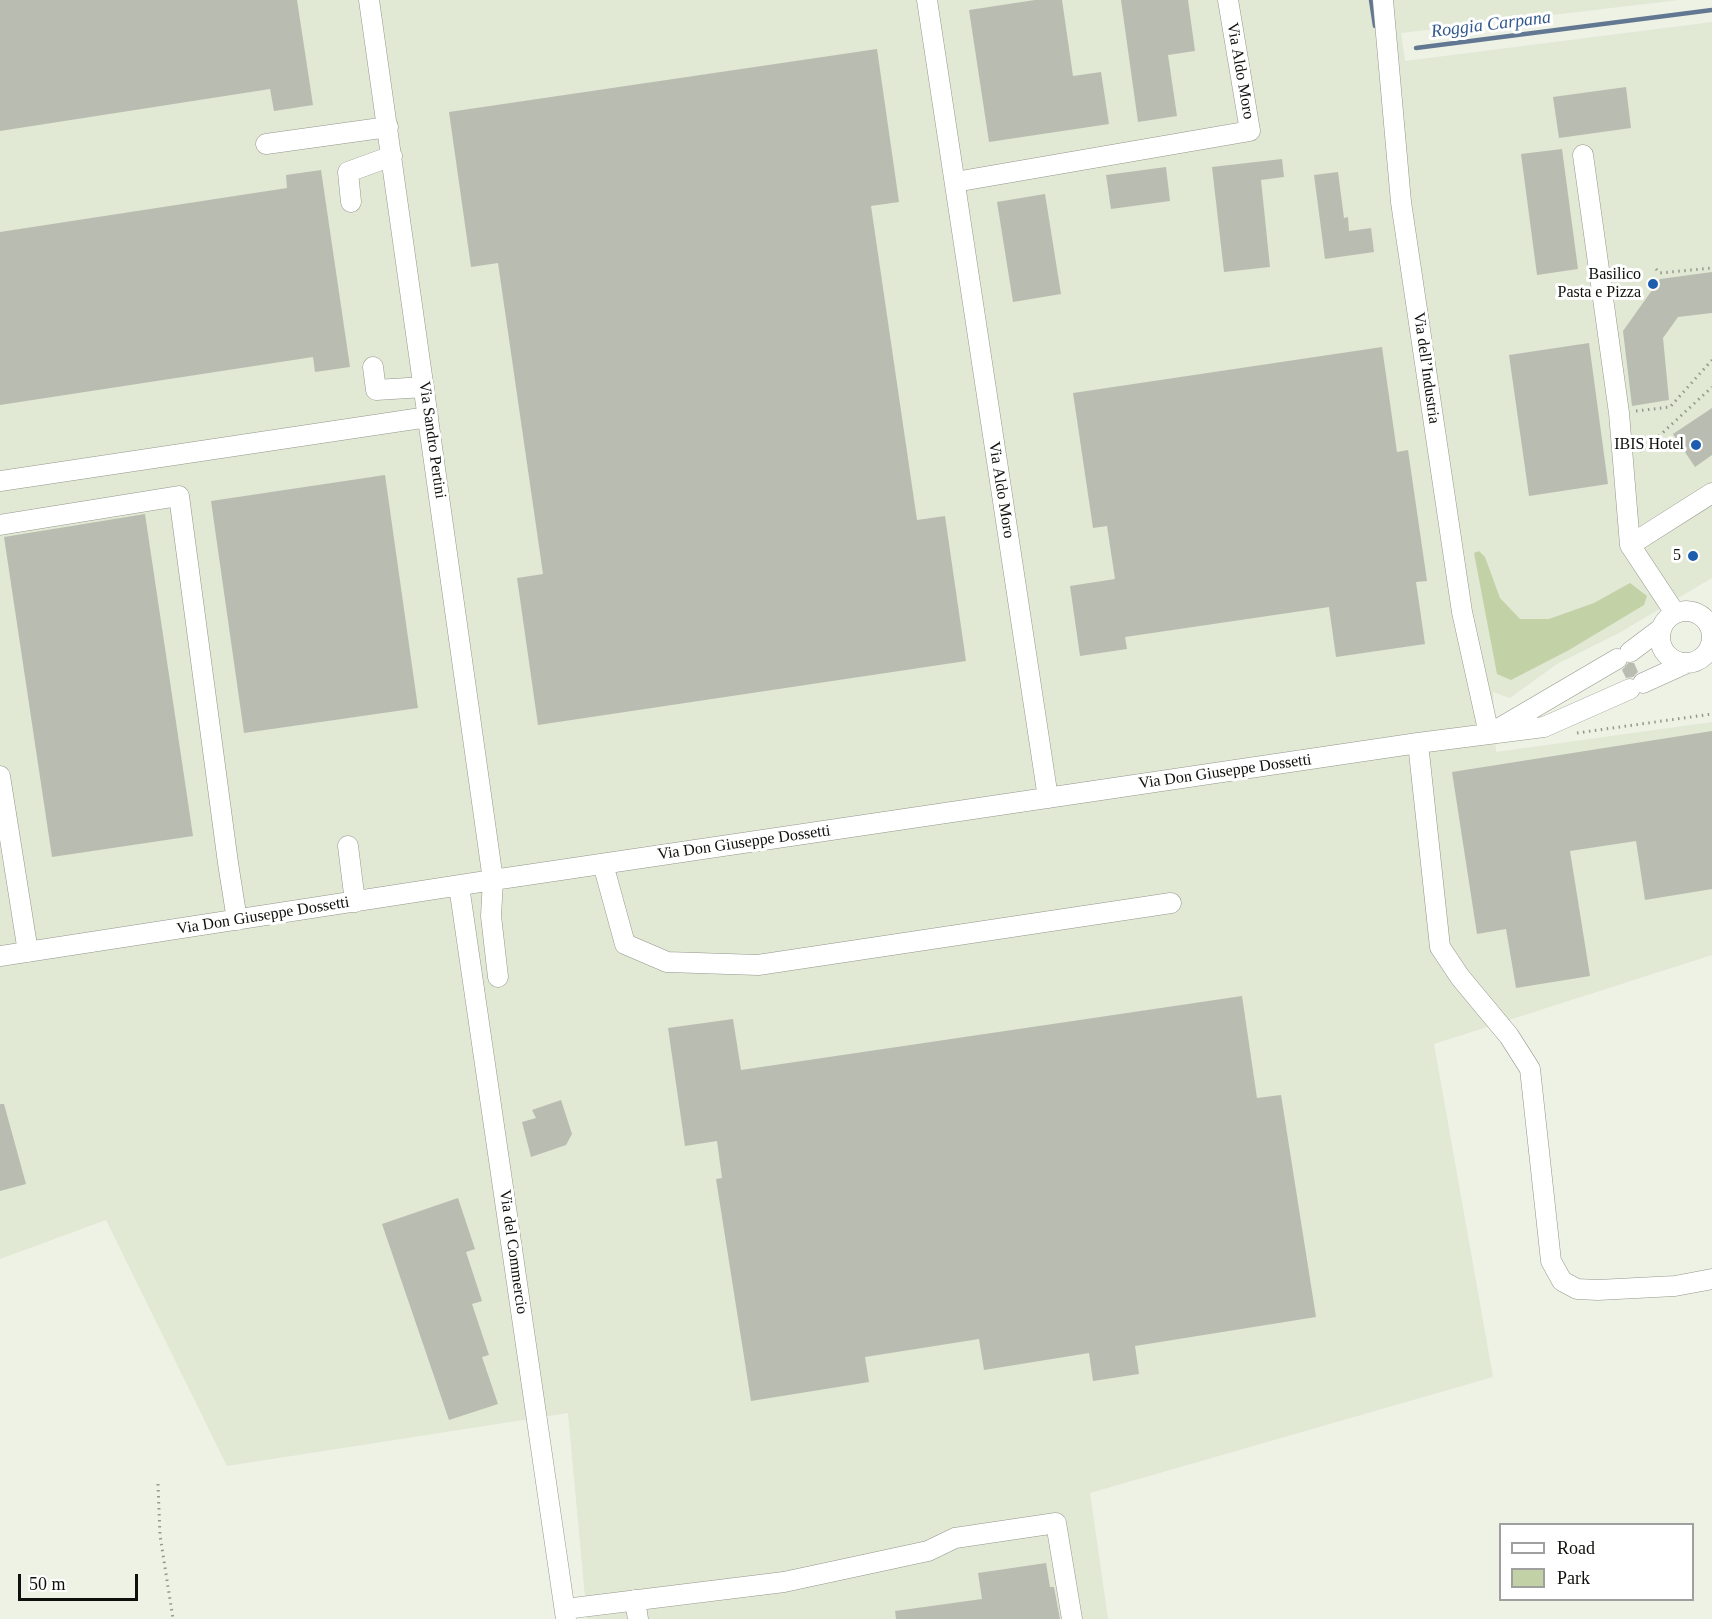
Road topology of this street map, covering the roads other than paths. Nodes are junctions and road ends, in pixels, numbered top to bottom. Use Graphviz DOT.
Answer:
graph roads {
  1 [pos="369,0"];
  2 [pos="927,0"];
  3 [pos="1228,0"];
  4 [pos="1383,0"];
  5 [pos="388,127"];
  6 [pos="266,144"];
  7 [pos="1583,155"];
  8 [pos="392,156"];
  9 [pos="954,182"];
  10 [pos="351,202"];
  11 [pos="373,367"];
  12 [pos="424,387"];
  13 [pos="428,417"];
  14 [pos="0,480"];
  15 [pos="1712,494"];
  16 [pos="0,525"];
  17 [pos="1630,545"];
  18 [pos="1694,610"];
  19 [pos="1662,628"];
  20 [pos="1704,657"];
  21 [pos="1488,734"];
  22 [pos="1418,743"];
  23 [pos="0,777"];
  24 [pos="1048,798"];
  25 [pos="348,846"];
  26 [pos="603,864"];
  27 [pos="494,880"];
  28 [pos="459,886"];
  29 [pos="355,902"];
  30 [pos="1170,903"];
  31 [pos="237,920"];
  32 [pos="28,952"];
  33 [pos="0,956"];
  34 [pos="498,977"];
  35 [pos="1712,1279"];
  36 [pos="637,1610"];
  37 [pos="566,1614"];
  38 [pos="1072,1619"];
  1 -- 5 [label="street, Via Sandro Pertini"];
  2 -- 9 [label="street, Via Aldo Moro"];
  3 -- 9 [label="street, Via Aldo Moro"];
  4 -- 21 [label="street, Via dell’Industria"];
  5 -- 6 [label="street"];
  5 -- 8 [label="street, Via Sandro Pertini"];
  7 -- 17 [label="street"];
  8 -- 10 [label="street"];
  8 -- 12 [label="street, Via Sandro Pertini"];
  9 -- 24 [label="street, Via Aldo Moro"];
  11 -- 12 [label="street"];
  12 -- 13 [label="street, Via Sandro Pertini"];
  13 -- 14 [label="street"];
  13 -- 27 [label="street, Via Sandro Pertini"];
  15 -- 17 [label="street"];
  16 -- 31 [label="street"];
  17 -- 18 [label="street"];
  18 -- 19 [label="street, Via Don Giuseppe Dossetti"];
  18 -- 20 [label="street"];
  19 -- 20 [label="street"];
  19 -- 21 [label="street, Via Don Giuseppe Dossetti"];
  20 -- 21 [label="street, Via Don Giuseppe Dossetti"];
  21 -- 22 [label="street, Via Don Giuseppe Dossetti"];
  22 -- 24 [label="street, Via Don Giuseppe Dossetti"];
  22 -- 35 [label="street"];
  23 -- 32 [label="street"];
  24 -- 26 [label="street, Via Don Giuseppe Dossetti"];
  25 -- 29 [label="street"];
  26 -- 27 [label="street, Via Don Giuseppe Dossetti"];
  26 -- 30 [label="street"];
  27 -- 28 [label="street, Via Don Giuseppe Dossetti"];
  27 -- 34 [label="street, Via Sandro Pertini"];
  28 -- 29 [label="street, Via Don Giuseppe Dossetti"];
  28 -- 37 [label="street, Via del Commercio"];
  29 -- 31 [label="street, Via Don Giuseppe Dossetti"];
  31 -- 32 [label="street, Via Don Giuseppe Dossetti"];
  32 -- 33 [label="street, Via Don Giuseppe Dossetti"];
  36 -- 37 [label="street"];
  36 -- 38 [label="street"];
}
